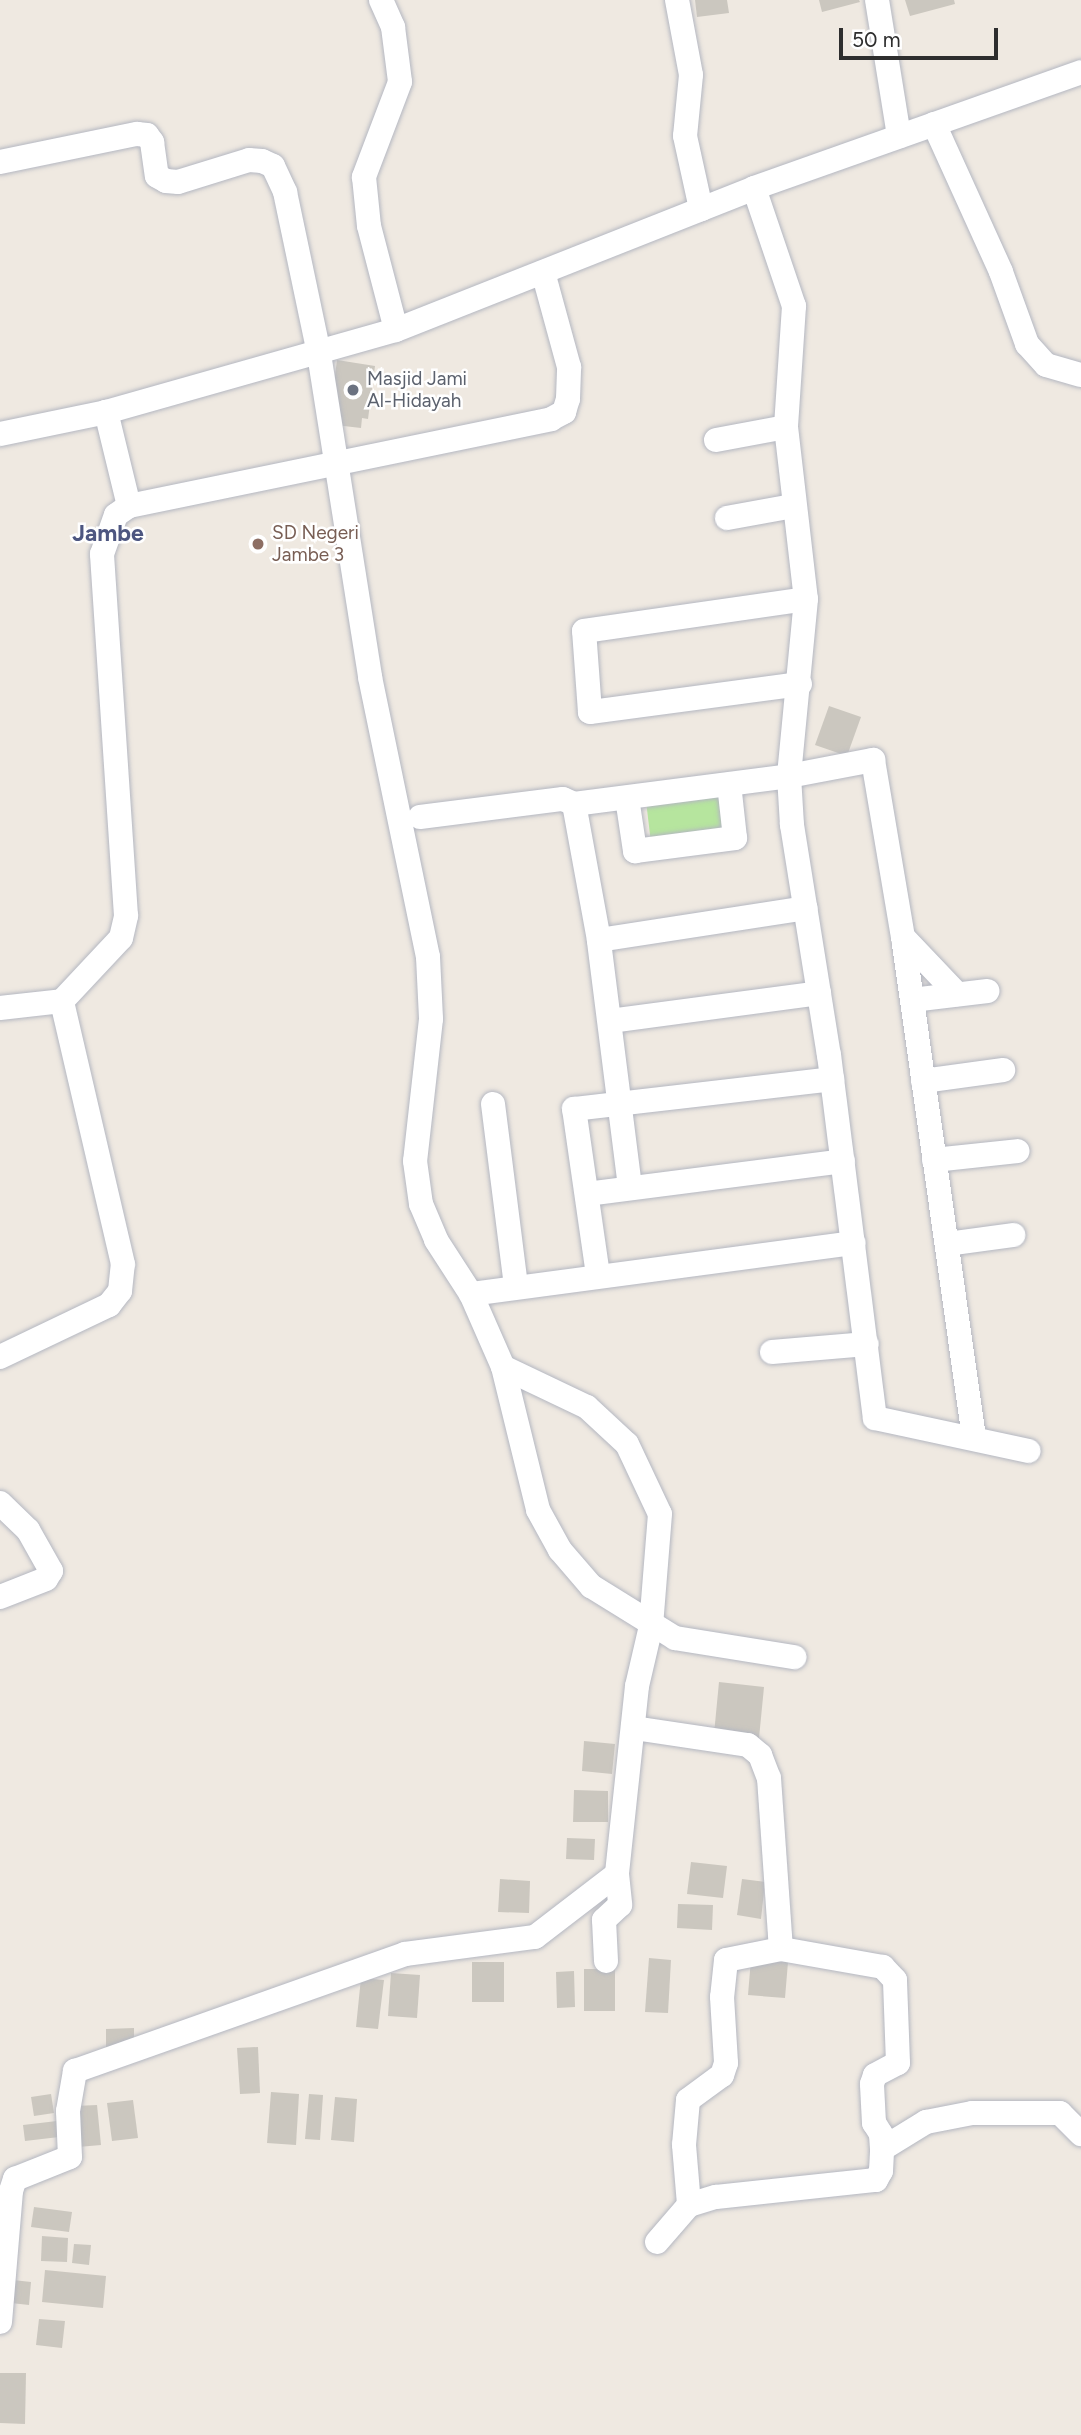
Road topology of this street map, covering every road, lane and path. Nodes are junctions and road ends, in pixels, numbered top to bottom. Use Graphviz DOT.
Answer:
graph roads {
  1 [pos="381,0"];
  2 [pos="677,0"];
  3 [pos="877,0"];
  4 [pos="1081,72"];
  5 [pos="934,124"];
  6 [pos="898,136"];
  7 [pos="0,162"];
  8 [pos="754,188"];
  9 [pos="701,209"];
  10 [pos="544,272"];
  11 [pos="396,330"];
  12 [pos="319,355"];
  13 [pos="1081,375"];
  14 [pos="106,412"];
  15 [pos="786,427"];
  16 [pos="0,434"];
  17 [pos="716,440"];
  18 [pos="335,463"];
  19 [pos="129,506"];
  20 [pos="793,506"];
  21 [pos="727,517"];
  22 [pos="806,599"];
  23 [pos="800,684"];
  24 [pos="789,776"];
  25 [pos="729,784"];
  26 [pos="627,798"];
  27 [pos="574,804"];
  28 [pos="420,817"];
  29 [pos="806,908"];
  30 [pos="903,937"];
  31 [pos="599,940"];
  32 [pos="987,991"];
  33 [pos="819,993"];
  34 [pos="957,994"];
  35 [pos="912,1000"];
  36 [pos="62,1001"];
  37 [pos="0,1008"];
  38 [pos="610,1021"];
  39 [pos="1003,1070"];
  40 [pos="832,1079"];
  41 [pos="923,1081"];
  42 [pos="493,1104"];
  43 [pos="620,1104"];
  44 [pos="1018,1152"];
  45 [pos="934,1160"];
  46 [pos="843,1161"];
  47 [pos="630,1187"];
  48 [pos="587,1194"];
  49 [pos="1013,1235"];
  50 [pos="854,1243"];
  51 [pos="947,1244"];
  52 [pos="598,1275"];
  53 [pos="516,1286"];
  54 [pos="471,1294"];
  55 [pos="867,1344"];
  56 [pos="772,1352"];
  57 [pos="0,1357"];
  58 [pos="503,1367"];
  59 [pos="974,1437"];
  60 [pos="1029,1451"];
  61 [pos="0,1503"];
  62 [pos="0,1597"];
  63 [pos="651,1626"];
  64 [pos="794,1657"];
  65 [pos="634,1728"];
  66 [pos="617,1874"];
  67 [pos="781,1949"];
  68 [pos="606,1961"];
  69 [pos="1081,2134"];
  70 [pos="882,2149"];
  71 [pos="689,2205"];
  72 [pos="657,2242"];
  73 [pos="0,2322"];
  1 -- 11 [label="street"];
  2 -- 9 [label="street"];
  3 -- 6 [label="street"];
  4 -- 5 [label="street"];
  5 -- 6 [label="street"];
  5 -- 13 [label="street"];
  6 -- 8 [label="street"];
  7 -- 12 [label="street"];
  8 -- 9 [label="street"];
  8 -- 15 [label="street"];
  9 -- 10 [label="street"];
  10 -- 11 [label="street"];
  10 -- 18 [label="street"];
  11 -- 12 [label="street"];
  12 -- 14 [label="street"];
  12 -- 18 [label="street"];
  14 -- 16 [label="street"];
  14 -- 19 [label="street"];
  15 -- 17 [label="street"];
  15 -- 20 [label="street"];
  18 -- 19 [label="street"];
  18 -- 54 [label="street"];
  19 -- 36 [label="street"];
  20 -- 21 [label="street"];
  20 -- 22 [label="street"];
  22 -- 23 [label="street"];
  22 -- 23 [label="street"];
  23 -- 24 [label="street"];
  24 -- 25 [label="street"];
  24 -- 29 [label="street"];
  24 -- 30 [label="street"];
  25 -- 26 [label="street"];
  25 -- 26 [label="street"];
  26 -- 27 [label="street"];
  27 -- 28 [label="street"];
  27 -- 31 [label="street"];
  29 -- 31 [label="street"];
  29 -- 33 [label="street"];
  30 -- 34 [label="street"];
  30 -- 35 [label="street"];
  31 -- 38 [label="street"];
  32 -- 34 [label="street"];
  33 -- 38 [label="street"];
  33 -- 40 [label="street"];
  34 -- 35 [label="street"];
  35 -- 41 [label="street"];
  36 -- 37 [label="street"];
  36 -- 57 [label="street"];
  38 -- 43 [label="street"];
  39 -- 41 [label="street"];
  40 -- 43 [label="street"];
  40 -- 46 [label="street"];
  41 -- 45 [label="street"];
  42 -- 53 [label="street"];
  43 -- 47 [label="street"];
  43 -- 48 [label="street"];
  44 -- 45 [label="street"];
  45 -- 51 [label="street"];
  46 -- 47 [label="street"];
  46 -- 50 [label="street"];
  47 -- 48 [label="street"];
  48 -- 52 [label="street"];
  49 -- 51 [label="street"];
  50 -- 52 [label="street"];
  50 -- 55 [label="street"];
  51 -- 59 [label="street"];
  52 -- 53 [label="street"];
  53 -- 54 [label="street"];
  54 -- 58 [label="street"];
  55 -- 56 [label="street"];
  55 -- 59 [label="street"];
  58 -- 63 [label="street"];
  58 -- 63 [label="street"];
  59 -- 60 [label="street"];
  61 -- 62 [label="street"];
  63 -- 64 [label="street"];
  63 -- 65 [label="street"];
  65 -- 66 [label="street"];
  65 -- 67 [label="street"];
  66 -- 68 [label="street"];
  66 -- 73 [label="street"];
  67 -- 70 [label="street"];
  67 -- 71 [label="street"];
  69 -- 70 [label="street"];
  70 -- 71 [label="street"];
  71 -- 72 [label="street"];
}
